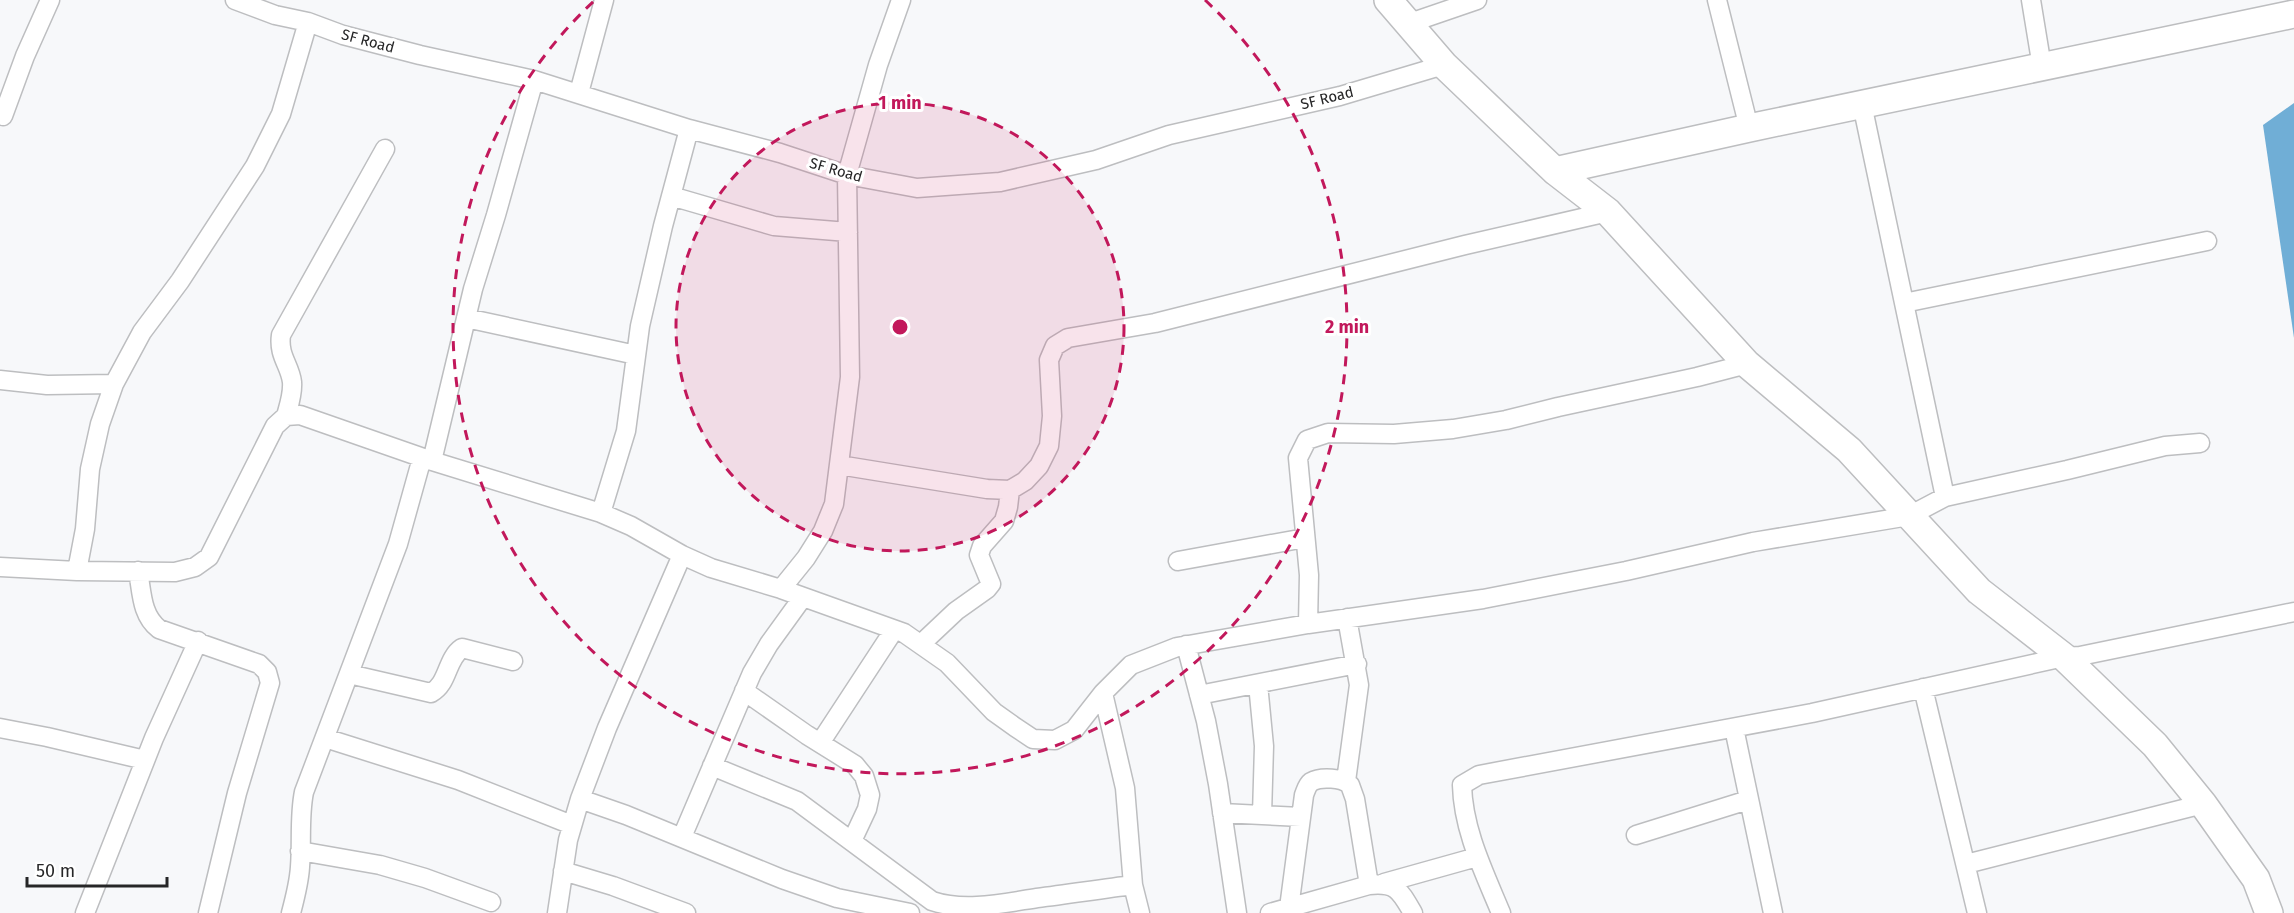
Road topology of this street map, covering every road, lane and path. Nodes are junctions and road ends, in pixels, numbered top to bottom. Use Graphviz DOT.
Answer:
graph roads {
  1 [pos="50,0"];
  2 [pos="235,0"];
  3 [pos="604,0"];
  4 [pos="901,0"];
  5 [pos="1388,0"];
  6 [pos="1477,0"];
  7 [pos="1717,0"];
  8 [pos="2031,0"];
  9 [pos="2277,11"];
  10 [pos="308,22"];
  11 [pos="1407,24"];
  12 [pos="1444,65"];
  13 [pos="2043,67"];
  14 [pos="534,80"];
  15 [pos="579,93"];
  16 [pos="1862,104"];
  17 [pos="3,116"];
  18 [pos="1749,128"];
  19 [pos="689,129"];
  20 [pos="385,149"];
  21 [pos="1555,171"];
  22 [pos="847,175"];
  23 [pos="671,196"];
  24 [pos="1608,212"];
  25 [pos="848,232"];
  26 [pos="2207,241"];
  27 [pos="1904,303"];
  28 [pos="466,318"];
  29 [pos="636,355"];
  30 [pos="1746,364"];
  31 [pos="0,380"];
  32 [pos="114,384"];
  33 [pos="286,416"];
  34 [pos="2200,443"];
  35 [pos="427,460"];
  36 [pos="839,465"];
  37 [pos="1010,490"];
  38 [pos="1945,497"];
  39 [pos="601,513"];
  40 [pos="1909,516"];
  41 [pos="1305,538"];
  42 [pos="682,555"];
  43 [pos="1178,561"];
  44 [pos="0,567"];
  45 [pos="77,571"];
  46 [pos="138,572"];
  47 [pos="781,589"];
  48 [pos="803,597"];
  49 [pos="2294,612"];
  50 [pos="1347,618"];
  51 [pos="1308,624"];
  52 [pos="894,630"];
  53 [pos="198,641"];
  54 [pos="921,644"];
  55 [pos="1186,645"];
  56 [pos="2064,657"];
  57 [pos="513,661"];
  58 [pos="1357,664"];
  59 [pos="349,674"];
  60 [pos="1258,684"];
  61 [pos="1923,688"];
  62 [pos="744,691"];
  63 [pos="1103,693"];
  64 [pos="1199,695"];
  65 [pos="1734,728"];
  66 [pos="0,729"];
  67 [pos="326,738"];
  68 [pos="820,743"];
  69 [pos="145,760"];
  70 [pos="712,766"];
  71 [pos="1346,781"];
  72 [pos="580,799"];
  73 [pos="1748,800"];
  74 [pos="2203,804"];
  75 [pos="1222,813"];
  76 [pos="1262,815"];
  77 [pos="1301,817"];
  78 [pos="572,825"];
  79 [pos="1636,835"];
  80 [pos="682,837"];
  81 [pos="852,840"];
  82 [pos="300,851"];
  83 [pos="1477,857"];
  84 [pos="1966,864"];
  85 [pos="563,871"];
  86 [pos="1377,884"];
  87 [pos="1133,885"];
  88 [pos="491,902"];
  89 [pos="931,907"];
  90 [pos="1289,908"];
  91 [pos="86,913"];
  92 [pos="208,913"];
  93 [pos="291,913"];
  94 [pos="557,913"];
  95 [pos="686,913"];
  96 [pos="910,913"];
  97 [pos="1140,913"];
  98 [pos="1237,913"];
  99 [pos="1269,913"];
  100 [pos="1413,913"];
  101 [pos="1501,913"];
  102 [pos="1773,913"];
  103 [pos="1977,913"];
  104 [pos="2270,913"];
  1 -- 17 [label="street"];
  2 -- 10 [label="street, SF Road"];
  3 -- 15 [label="street"];
  4 -- 22 [label="street"];
  5 -- 11 [label="street"];
  6 -- 11 [label="street"];
  7 -- 18 [label="street"];
  8 -- 13 [label="street"];
  9 -- 13 [label="street"];
  10 -- 14 [label="street, SF Road"];
  10 -- 32 [label="street"];
  11 -- 12 [label="street"];
  12 -- 21 [label="street"];
  12 -- 22 [label="street, SF Road"];
  13 -- 16 [label="street"];
  14 -- 15 [label="street, SF Road"];
  14 -- 28 [label="street"];
  15 -- 19 [label="street, SF Road"];
  16 -- 18 [label="street"];
  16 -- 27 [label="street"];
  18 -- 21 [label="street"];
  19 -- 22 [label="street, SF Road"];
  19 -- 23 [label="street"];
  20 -- 33 [label="street"];
  21 -- 24 [label="street"];
  22 -- 25 [label="street"];
  23 -- 25 [label="street"];
  23 -- 29 [label="street"];
  24 -- 30 [label="street"];
  24 -- 37 [label="street"];
  25 -- 36 [label="street"];
  26 -- 27 [label="street"];
  27 -- 38 [label="street"];
  28 -- 29 [label="street"];
  28 -- 35 [label="street"];
  29 -- 39 [label="street"];
  30 -- 40 [label="street"];
  30 -- 41 [label="street"];
  31 -- 32 [label="street"];
  32 -- 45 [label="street"];
  33 -- 35 [label="street"];
  33 -- 46 [label="street"];
  34 -- 38 [label="street"];
  35 -- 39 [label="street"];
  35 -- 59 [label="street"];
  36 -- 37 [label="street"];
  36 -- 47 [label="street"];
  37 -- 54 [label="street"];
  38 -- 40 [label="street"];
  39 -- 42 [label="street"];
  40 -- 50 [label="street"];
  40 -- 56 [label="street"];
  41 -- 43 [label="street"];
  41 -- 51 [label="street"];
  42 -- 47 [label="street"];
  42 -- 72 [label="street"];
  44 -- 45 [label="street"];
  45 -- 46 [label="street"];
  46 -- 53 [label="street"];
  47 -- 48 [label="street"];
  48 -- 52 [label="street"];
  48 -- 62 [label="street"];
  49 -- 56 [label="street"];
  50 -- 51 [label="street"];
  50 -- 58 [label="street"];
  51 -- 55 [label="street"];
  52 -- 54 [label="street"];
  52 -- 68 [label="street"];
  53 -- 69 [label="street"];
  53 -- 92 [label="street"];
  54 -- 63 [label="street"];
  55 -- 63 [label="street"];
  55 -- 64 [label="street"];
  56 -- 61 [label="street"];
  56 -- 74 [label="street"];
  57 -- 59 [label="street"];
  58 -- 60 [label="street"];
  58 -- 71 [label="street"];
  59 -- 67 [label="street"];
  60 -- 64 [label="street"];
  60 -- 76 [label="street"];
  61 -- 65 [label="street"];
  61 -- 84 [label="street"];
  62 -- 68 [label="street"];
  62 -- 70 [label="street"];
  63 -- 87 [label="street"];
  64 -- 75 [label="street"];
  65 -- 73 [label="street"];
  65 -- 83 [label="street"];
  66 -- 69 [label="street"];
  67 -- 78 [label="street"];
  67 -- 82 [label="street"];
  68 -- 81 [label="street"];
  69 -- 91 [label="street"];
  70 -- 80 [label="street"];
  70 -- 81 [label="street"];
  71 -- 77 [label="street"];
  71 -- 86 [label="street"];
  72 -- 78 [label="street"];
  72 -- 80 [label="street"];
  73 -- 79 [label="street"];
  73 -- 102 [label="street"];
  74 -- 84 [label="street"];
  74 -- 104 [label="street"];
  75 -- 76 [label="street"];
  75 -- 98 [label="street"];
  76 -- 77 [label="street"];
  77 -- 90 [label="street"];
  78 -- 85 [label="street"];
  80 -- 96 [label="street"];
  81 -- 89 [label="street"];
  82 -- 88 [label="street"];
  82 -- 93 [label="street"];
  83 -- 86 [label="street"];
  83 -- 101 [label="street"];
  84 -- 103 [label="street"];
  85 -- 94 [label="street"];
  85 -- 95 [label="street"];
  86 -- 90 [label="street"];
  86 -- 100 [label="street"];
  87 -- 89 [label="street"];
  87 -- 97 [label="street"];
  90 -- 99 [label="street"];
}
